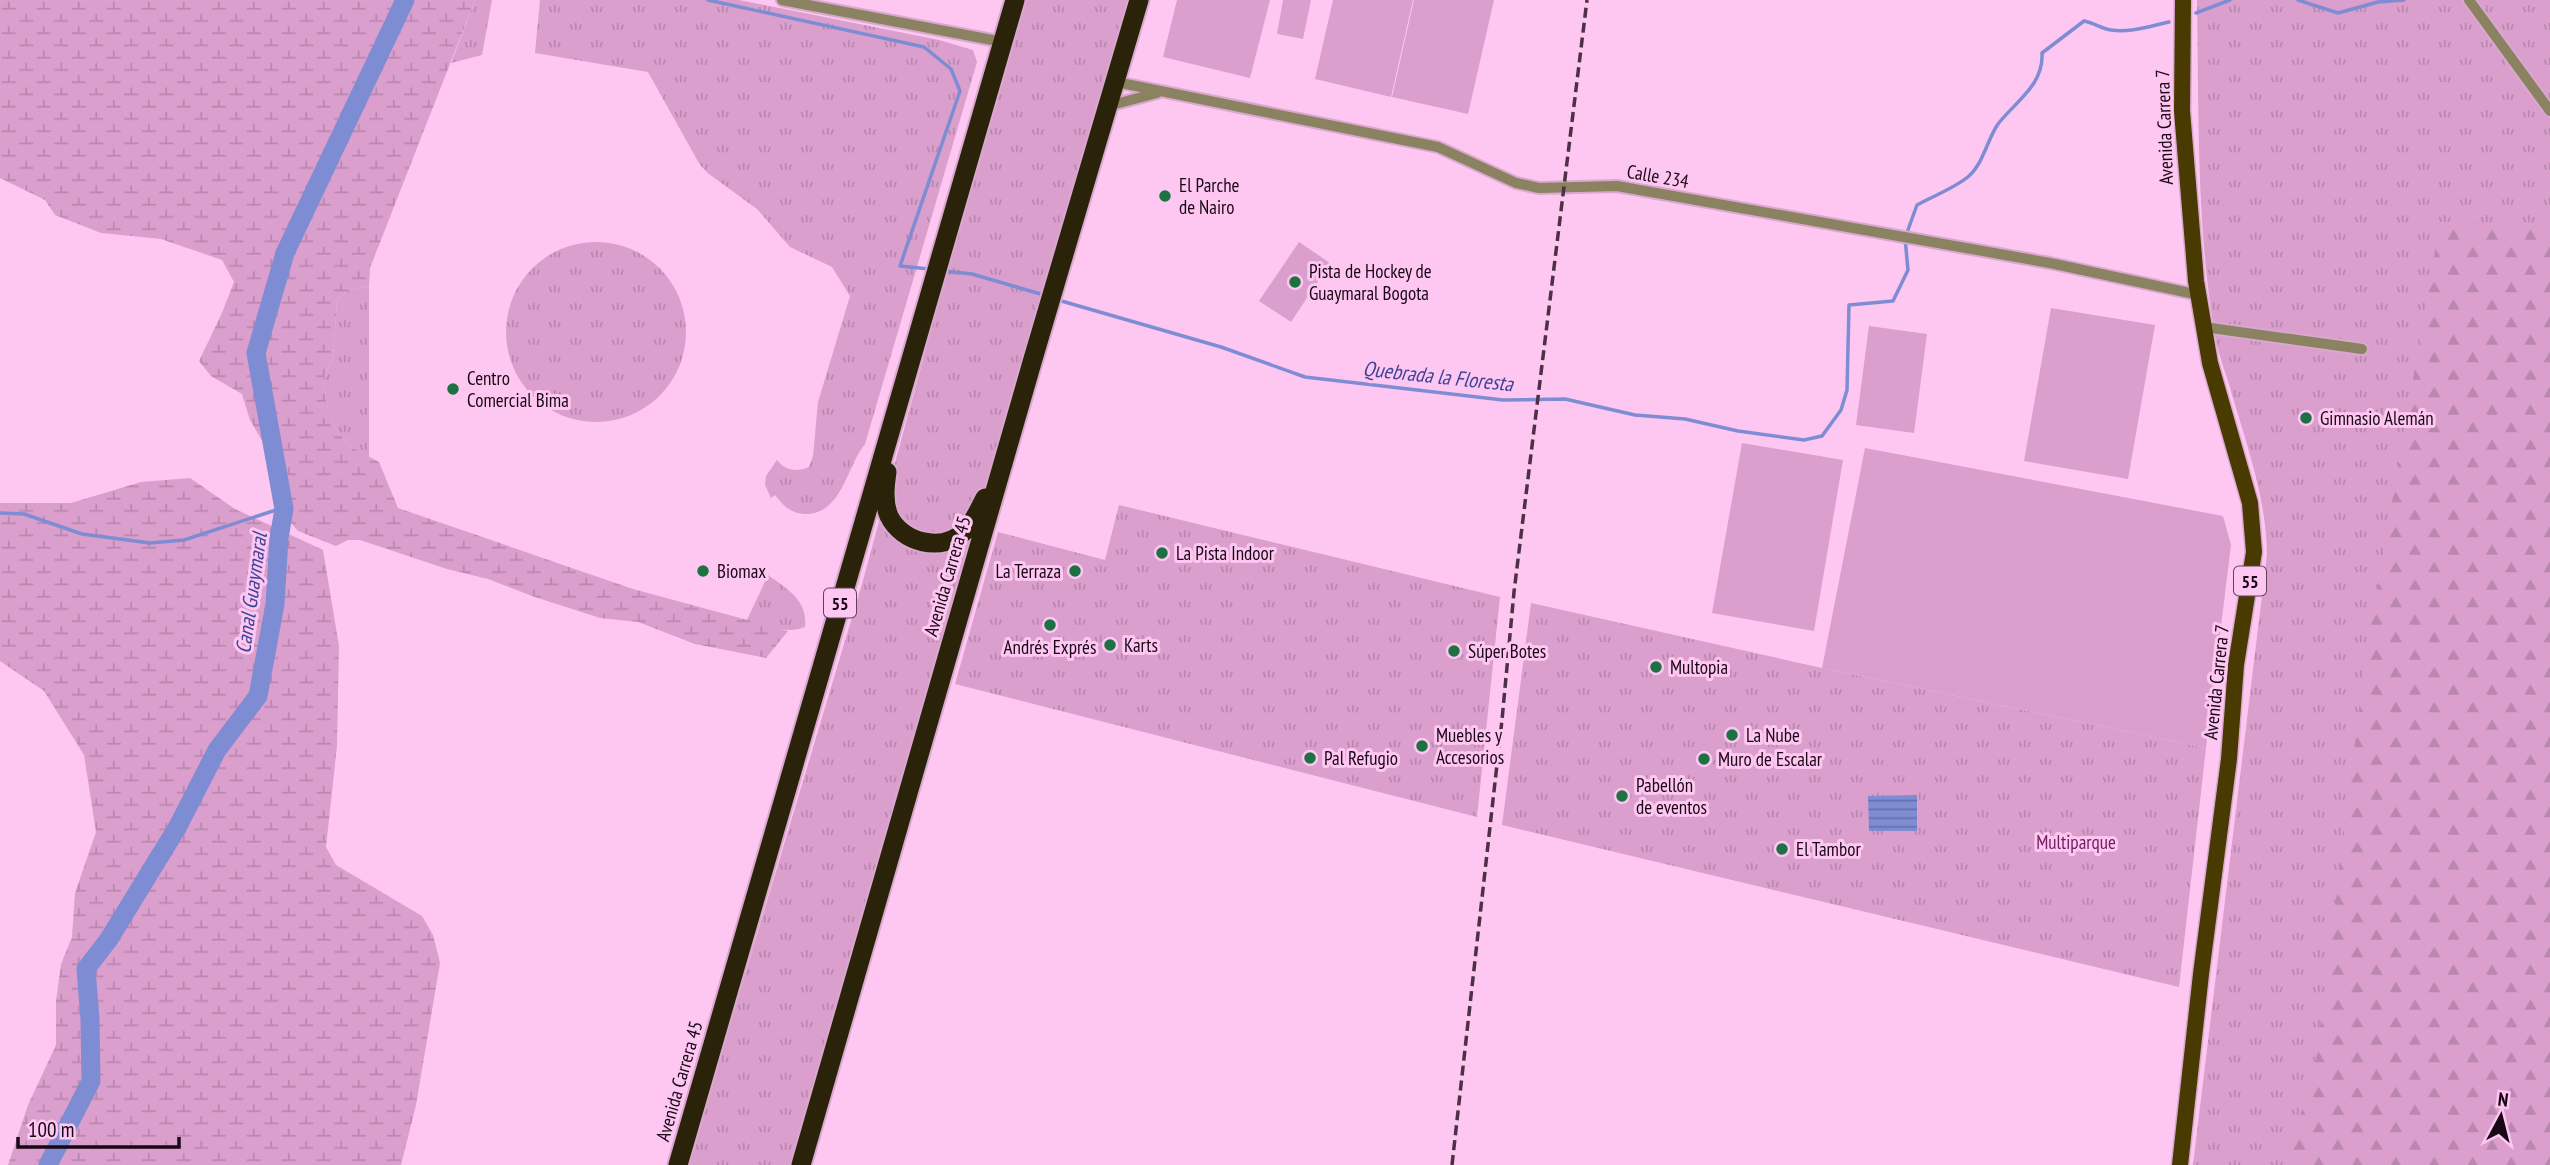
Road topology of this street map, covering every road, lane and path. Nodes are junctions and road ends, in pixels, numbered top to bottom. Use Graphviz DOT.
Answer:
graph roads {
  1 [pos="782,0"];
  2 [pos="1015,0"];
  3 [pos="1139,0"];
  4 [pos="2183,0"];
  5 [pos="2469,0"];
  6 [pos="1003,42"];
  7 [pos="1116,82"];
  8 [pos="1160,93"];
  9 [pos="1108,106"];
  10 [pos="2550,111"];
  11 [pos="2199,295"];
  12 [pos="2204,327"];
  13 [pos="2362,349"];
  14 [pos="903,388"];
  15 [pos="1013,430"];
  16 [pos="678,1165"];
  17 [pos="801,1165"];
  18 [pos="2180,1165"];
  1 -- 6 [label="street"];
  2 -- 6 [label="highway, Avenida Carrera 45 / 55"];
  3 -- 7 [label="highway, Avenida Carrera 45"];
  4 -- 11 [label="main road, Avenida Carrera 7 / 55"];
  5 -- 10 [label="street"];
  6 -- 14 [label="highway, Avenida Carrera 45 / 55"];
  7 -- 8 [label="street, Calle 234"];
  7 -- 9 [label="highway, Avenida Carrera 45"];
  8 -- 9 [label="street"];
  8 -- 11 [label="street, Calle 234"];
  9 -- 15 [label="highway, Avenida Carrera 45"];
  11 -- 12 [label="main road, Avenida Carrera 7 / 55"];
  12 -- 13 [label="street"];
  12 -- 18 [label="main road, Avenida Carrera 7 / 55"];
  14 -- 15 [label="highway"];
  14 -- 16 [label="highway, Avenida Carrera 45 / 55"];
  15 -- 17 [label="highway, Avenida Carrera 45"];
}
